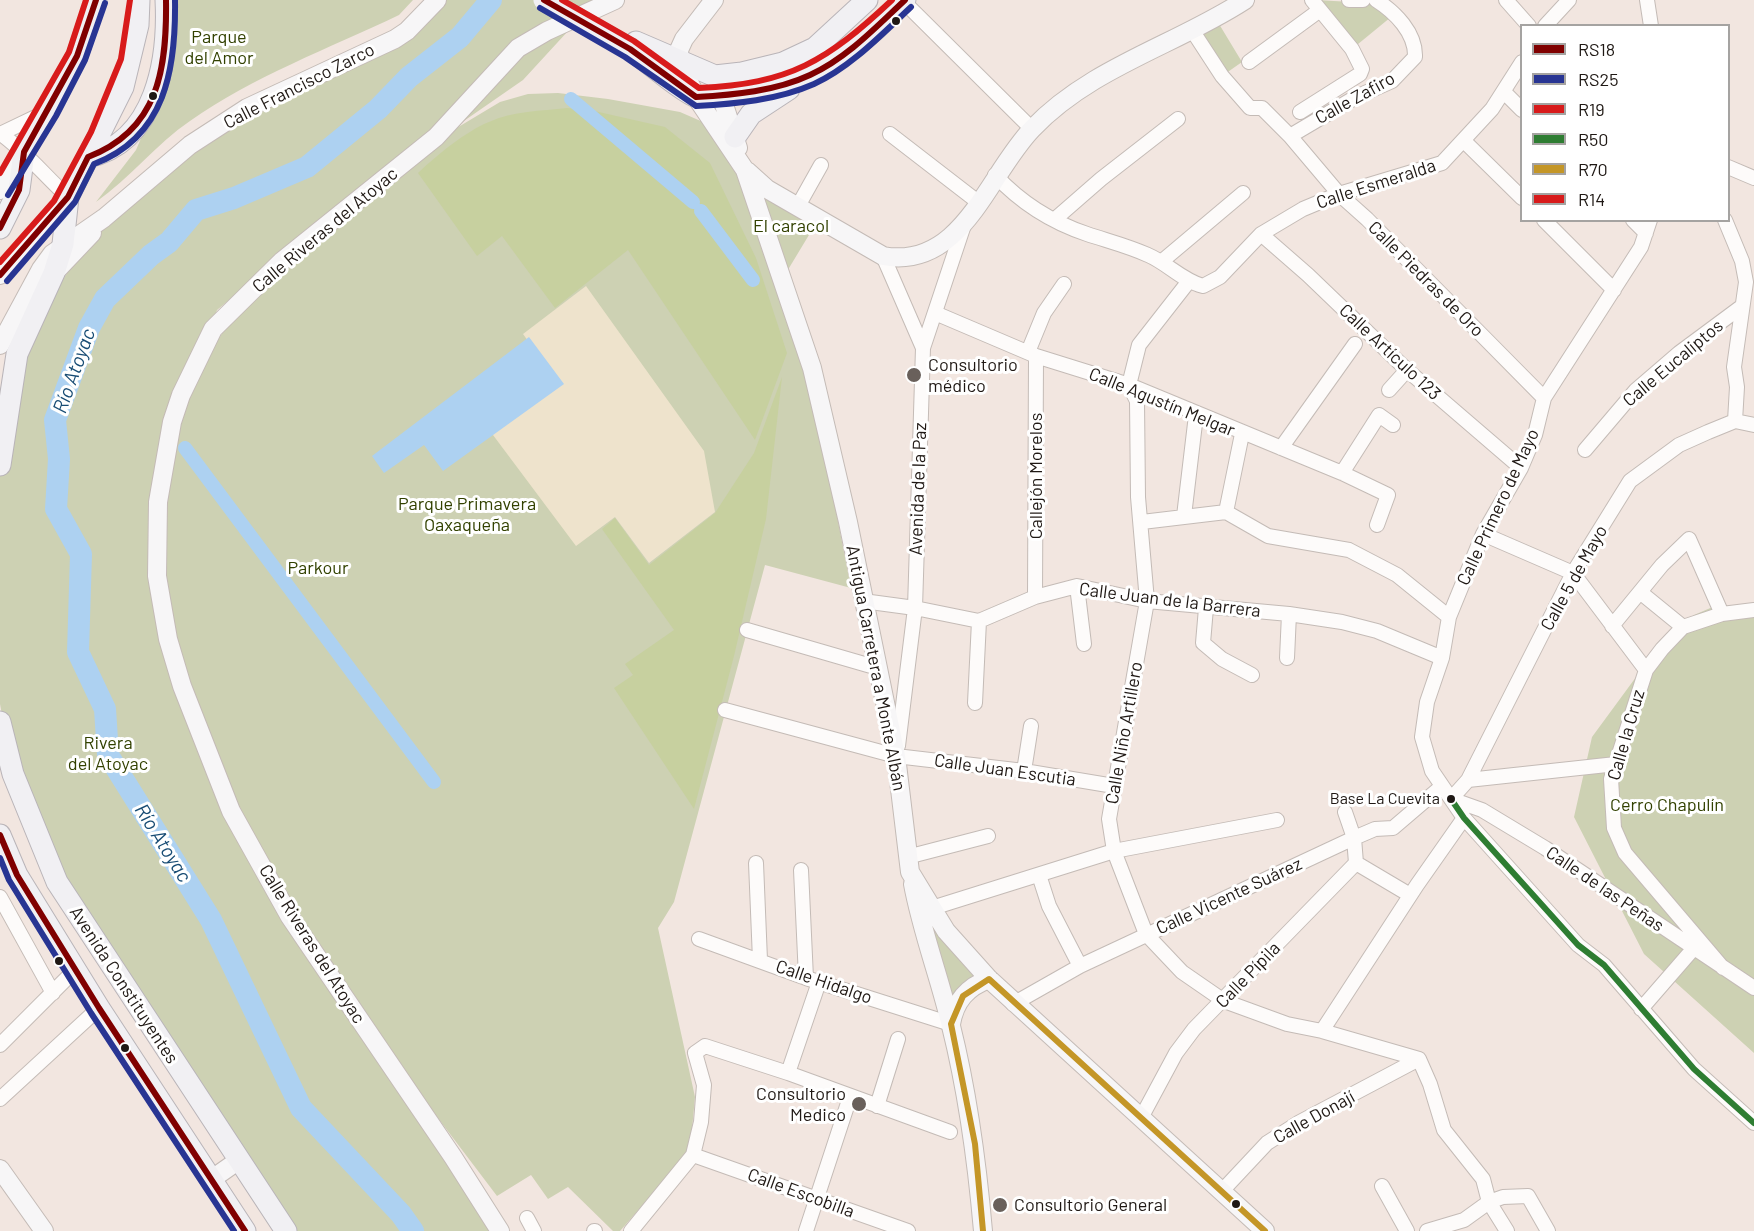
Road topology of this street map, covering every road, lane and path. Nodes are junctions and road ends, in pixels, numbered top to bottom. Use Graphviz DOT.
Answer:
graph roads {
  1 [pos="96,0"];
  2 [pos="139,0"];
  3 [pos="166,0"];
  4 [pos="437,0"];
  5 [pos="544,0"];
  6 [pos="565,0"];
  7 [pos="615,0"];
  8 [pos="714,0"];
  9 [pos="867,0"];
  10 [pos="1245,0"];
  11 [pos="1349,0"];
  12 [pos="1363,0"];
  13 [pos="1376,0"];
  14 [pos="1506,0"];
  15 [pos="1569,0"];
  16 [pos="1647,0"];
  17 [pos="904,1"];
  18 [pos="1316,5"];
  19 [pos="1527,24"];
  20 [pos="1547,24"];
  21 [pos="1651,24"];
  22 [pos="1192,30"];
  23 [pos="633,45"];
  24 [pos="680,62"];
  25 [pos="1249,62"];
  26 [pos="1520,64"];
  27 [pos="811,75"];
  28 [pos="718,86"];
  29 [pos="1503,92"];
  30 [pos="696,97"];
  31 [pos="1520,109"];
  32 [pos="48,111"];
  33 [pos="1300,112"];
  34 [pos="1178,119"];
  35 [pos="1032,129"];
  36 [pos="0,134"];
  37 [pos="890,134"];
  38 [pos="1290,136"];
  39 [pos="735,138"];
  40 [pos="1464,141"];
  41 [pos="24,152"];
  42 [pos="88,157"];
  43 [pos="821,165"];
  44 [pos="1730,168"];
  45 [pos="745,170"];
  46 [pos="995,176"];
  47 [pos="1754,178"];
  48 [pos="0,190"];
  49 [pos="1243,193"];
  50 [pos="1339,194"];
  51 [pos="68,197"];
  52 [pos="1520,197"];
  53 [pos="978,202"];
  54 [pos="798,206"];
  55 [pos="104,218"];
  56 [pos="1054,220"];
  57 [pos="1546,222"];
  58 [pos="1726,222"];
  59 [pos="1648,227"];
  60 [pos="0,228"];
  61 [pos="963,228"];
  62 [pos="1261,234"];
  63 [pos="63,244"];
  64 [pos="882,256"];
  65 [pos="1161,262"];
  66 [pos="54,273"];
  67 [pos="0,275"];
  68 [pos="1189,281"];
  69 [pos="1064,284"];
  70 [pos="1614,290"];
  71 [pos="1741,307"];
  72 [pos="935,313"];
  73 [pos="1355,344"];
  74 [pos="923,348"];
  75 [pos="6,353"];
  76 [pos="1032,354"];
  77 [pos="1407,370"];
  78 [pos="1129,385"];
  79 [pos="1389,390"];
  80 [pos="5,391"];
  81 [pos="1544,398"];
  82 [pos="1196,415"];
  83 [pos="1735,421"];
  84 [pos="1754,424"];
  85 [pos="1393,425"];
  86 [pos="1242,434"];
  87 [pos="1281,448"];
  88 [pos="1585,450"];
  89 [pos="0,465"];
  90 [pos="1521,468"];
  91 [pos="1342,473"];
  92 [pos="1226,512"];
  93 [pos="1184,516"];
  94 [pos="1142,522"];
  95 [pos="1377,525"];
  96 [pos="1483,534"];
  97 [pos="1573,573"];
  98 [pos="1077,586"];
  99 [pos="1640,591"];
  100 [pos="1035,597"];
  101 [pos="863,601"];
  102 [pos="1147,601"];
  103 [pos="915,608"];
  104 [pos="1206,608"];
  105 [pos="1754,610"];
  106 [pos="1728,613"];
  107 [pos="1289,614"];
  108 [pos="1449,617"];
  109 [pos="979,621"];
  110 [pos="1612,626"];
  111 [pos="1683,627"];
  112 [pos="747,630"];
  113 [pos="1084,644"];
  114 [pos="1287,658"];
  115 [pos="1442,658"];
  116 [pos="878,668"];
  117 [pos="1646,669"];
  118 [pos="1252,675"];
  119 [pos="975,703"];
  120 [pos="725,710"];
  121 [pos="0,722"];
  122 [pos="1031,726"];
  123 [pos="896,756"];
  124 [pos="1616,764"];
  125 [pos="1024,771"];
  126 [pos="1468,780"];
  127 [pos="1114,786"];
  128 [pos="1441,787"];
  129 [pos="1451,799"];
  130 [pos="1345,812"];
  131 [pos="1464,818"];
  132 [pos="1277,820"];
  133 [pos="0,835"];
  134 [pos="988,836"];
  135 [pos="1354,838"];
  136 [pos="1114,850"];
  137 [pos="756,863"];
  138 [pos="1356,863"];
  139 [pos="909,864"];
  140 [pos="801,870"];
  141 [pos="1039,875"];
  142 [pos="1410,895"];
  143 [pos="0,897"];
  144 [pos="933,908"];
  145 [pos="1146,934"];
  146 [pos="699,939"];
  147 [pos="1694,948"];
  148 [pos="760,960"];
  149 [pos="1080,966"];
  150 [pos="1723,968"];
  151 [pos="76,969"];
  152 [pos="988,979"];
  153 [pos="812,980"];
  154 [pos="1754,988"];
  155 [pos="53,993"];
  156 [pos="1224,1001"];
  157 [pos="1013,1004"];
  158 [pos="99,1008"];
  159 [pos="1641,1009"];
  160 [pos="951,1024"];
  161 [pos="1322,1031"];
  162 [pos="898,1039"];
  163 [pos="0,1045"];
  164 [pos="1419,1059"];
  165 [pos="788,1073"];
  166 [pos="850,1097"];
  167 [pos="0,1099"];
  168 [pos="877,1106"];
  169 [pos="1141,1119"];
  170 [pos="1754,1123"];
  171 [pos="950,1132"];
  172 [pos="693,1155"];
  173 [pos="239,1160"];
  174 [pos="0,1169"];
  175 [pos="212,1179"];
  176 [pos="1382,1186"];
  177 [pos="1222,1191"];
  178 [pos="817,1199"];
  179 [pos="1489,1202"];
  180 [pos="527,1218"];
  181 [pos="41,1230"];
  182 [pos="245,1231"];
  183 [pos="286,1231"];
  184 [pos="500,1231"];
  185 [pos="534,1231"];
  186 [pos="631,1231"];
  187 [pos="806,1231"];
  188 [pos="908,1231"];
  189 [pos="984,1231"];
  190 [pos="1265,1231"];
  191 [pos="1407,1231"];
  192 [pos="1427,1231"];
  193 [pos="1507,1231"];
  194 [pos="1548,1231"];
  1 -- 32 [label="main road"];
  2 -- 42 [label="main road"];
  3 -- 42 [label="main road"];
  4 -- 55 [label="street, Calle Francisco Zarco"];
  5 -- 23 [label="main road, bridge"];
  6 -- 23 [label="main road"];
  7 -- 184 [label="street, Calle Riveras del Atoyac"];
  8 -- 24 [label="street"];
  9 -- 28 [label="main road"];
  10 -- 22 [label="street"];
  11 -- 12 [label="street"];
  13 -- 38 [label="street, Calle Zafiro"];
  14 -- 19 [label="street"];
  15 -- 20 [label="street"];
  16 -- 21 [label="street"];
  17 -- 27 [label="main road"];
  17 -- 35 [label="street"];
  18 -- 25 [label="street"];
  18 -- 33 [label="street"];
  22 -- 35 [label="street"];
  22 -- 38 [label="street, Calle Piedras de Oro"];
  23 -- 24 [label="main road"];
  23 -- 30 [label="main road"];
  24 -- 28 [label="main road"];
  24 -- 30 [label="street, Antigua Carretera a Monte Albán"];
  26 -- 29 [label="street, Calle Esmeralda"];
  27 -- 28 [label="main road"];
  27 -- 39 [label="main road"];
  28 -- 30 [label="main road"];
  28 -- 39 [label="street"];
  29 -- 31 [label="street"];
  29 -- 40 [label="street, Calle Esmeralda"];
  30 -- 45 [label="street, Antigua Carretera a Monte Albán"];
  32 -- 36 [label="street"];
  32 -- 41 [label="main road"];
  34 -- 56 [label="street"];
  35 -- 46 [label="street"];
  36 -- 41 [label="street"];
  37 -- 53 [label="street"];
  38 -- 50 [label="street, Calle Piedras de Oro"];
  39 -- 45 [label="street"];
  40 -- 50 [label="street, Calle Esmeralda"];
  40 -- 52 [label="street"];
  41 -- 48 [label="street"];
  41 -- 51 [label="street"];
  41 -- 60 [label="main road"];
  42 -- 51 [label="main road"];
  43 -- 54 [label="street"];
  44 -- 47 [label="street"];
  45 -- 54 [label="street"];
  45 -- 101 [label="street, Antigua Carretera a Monte Albán"];
  46 -- 53 [label="street"];
  46 -- 56 [label="street"];
  49 -- 65 [label="street"];
  50 -- 62 [label="street, Calle Esmeralda"];
  50 -- 81 [label="street, Calle Piedras de Oro"];
  51 -- 63 [label="main road"];
  51 -- 67 [label="street"];
  53 -- 61 [label="street"];
  54 -- 64 [label="street"];
  55 -- 63 [label="street, Calle Francisco Zarco"];
  55 -- 66 [label="street, Calle Francisco Zarco"];
  56 -- 65 [label="street"];
  57 -- 70 [label="street"];
  58 -- 71 [label="street, Calle Eucaliptos"];
  59 -- 70 [label="street, Calle Primero de Mayo"];
  61 -- 64 [label="street"];
  61 -- 72 [label="street, Avenida de la Paz"];
  62 -- 68 [label="street, Calle Esmeralda"];
  62 -- 77 [label="street, Calle Artículo 123"];
  63 -- 66 [label="main road"];
  63 -- 75 [label="street, Calle Francisco Zarco"];
  64 -- 74 [label="street"];
  65 -- 68 [label="street"];
  66 -- 75 [label="main road"];
  68 -- 78 [label="street"];
  69 -- 76 [label="street"];
  70 -- 81 [label="street, Calle Primero de Mayo"];
  71 -- 83 [label="street, Calle Eucaliptos"];
  71 -- 88 [label="street, Calle Eucaliptos"];
  72 -- 74 [label="street, Avenida de la Paz"];
  72 -- 76 [label="street, Calle Agustín Melgar"];
  73 -- 87 [label="street"];
  74 -- 103 [label="street, Avenida de la Paz"];
  75 -- 80 [label="main road"];
  76 -- 78 [label="street, Calle Agustín Melgar"];
  76 -- 100 [label="street, Callejón Morelos"];
  77 -- 79 [label="street"];
  77 -- 90 [label="street, Calle Artículo 123"];
  78 -- 82 [label="street, Calle Agustín Melgar"];
  78 -- 94 [label="street, Calle Niño Artillero"];
  80 -- 89 [label="main road"];
  81 -- 90 [label="street, Calle Primero de Mayo"];
  82 -- 86 [label="street, Calle Agustín Melgar"];
  82 -- 93 [label="street"];
  83 -- 84 [label="street"];
  83 -- 97 [label="street, Calle 5 de Mayo"];
  85 -- 91 [label="street"];
  86 -- 87 [label="street, Calle Agustín Melgar"];
  86 -- 92 [label="street"];
  87 -- 91 [label="street, Calle Agustín Melgar"];
  90 -- 96 [label="street, Calle Primero de Mayo"];
  91 -- 95 [label="street, Calle Agustín Melgar"];
  92 -- 93 [label="street"];
  92 -- 108 [label="street"];
  93 -- 94 [label="street"];
  94 -- 102 [label="street, Calle Niño Artillero"];
  96 -- 97 [label="street"];
  96 -- 108 [label="street, Calle Primero de Mayo"];
  97 -- 110 [label="street"];
  97 -- 126 [label="street, Calle 5 de Mayo"];
  98 -- 100 [label="street, Calle Juan de la Barrera"];
  98 -- 102 [label="street, Calle Juan de la Barrera"];
  98 -- 113 [label="street"];
  99 -- 106 [label="street"];
  99 -- 110 [label="street"];
  99 -- 111 [label="street"];
  100 -- 109 [label="street, Calle Juan de la Barrera"];
  101 -- 103 [label="street"];
  101 -- 116 [label="street, Antigua Carretera a Monte Albán"];
  102 -- 104 [label="street, Calle Juan de la Barrera"];
  102 -- 127 [label="street, Calle Niño Artillero"];
  103 -- 109 [label="street"];
  103 -- 123 [label="street, Avenida de la Paz"];
  104 -- 107 [label="street, Calle Juan de la Barrera"];
  104 -- 118 [label="street"];
  105 -- 106 [label="street"];
  106 -- 111 [label="street"];
  107 -- 114 [label="street"];
  107 -- 115 [label="street, Calle Juan de la Barrera"];
  108 -- 115 [label="street, Calle Primero de Mayo"];
  109 -- 119 [label="street"];
  110 -- 117 [label="street"];
  111 -- 117 [label="street, Calle la Cruz"];
  112 -- 116 [label="street"];
  115 -- 128 [label="street, Calle Primero de Mayo"];
  116 -- 123 [label="street, Antigua Carretera a Monte Albán"];
  117 -- 124 [label="street, Calle la Cruz"];
  120 -- 123 [label="street, Calle Juan Escutia"];
  121 -- 173 [label="main road, Avenida Constituyentes"];
  122 -- 125 [label="street"];
  123 -- 125 [label="street, Calle Juan Escutia"];
  123 -- 139 [label="street, Antigua Carretera a Monte Albán"];
  124 -- 126 [label="street"];
  124 -- 150 [label="street, Calle la Cruz"];
  125 -- 127 [label="street, Calle Juan Escutia"];
  126 -- 129 [label="street, Calle 5 de Mayo"];
  127 -- 136 [label="street, Calle Niño Artillero"];
  128 -- 129 [label="street, Calle Primero de Mayo"];
  128 -- 135 [label="street, Calle Vicente Suárez"];
  129 -- 131 [label="street, Calle Primero de Mayo"];
  129 -- 147 [label="street, Calle de las Peñas"];
  130 -- 135 [label="street"];
  131 -- 142 [label="street"];
  131 -- 159 [label="street, Calle Primero de Mayo"];
  132 -- 136 [label="street"];
  133 -- 151 [label="main road, Avenida Constituyentes"];
  134 -- 139 [label="street"];
  135 -- 138 [label="street"];
  135 -- 145 [label="street, Calle Vicente Suárez"];
  136 -- 141 [label="street"];
  136 -- 145 [label="street, Calle Niño Artillero"];
  137 -- 148 [label="street"];
  138 -- 142 [label="street"];
  138 -- 156 [label="street, Calle Pípila"];
  139 -- 144 [label="street, Antigua Carretera a Monte Albán"];
  139 -- 160 [label="street"];
  140 -- 153 [label="street"];
  141 -- 144 [label="street"];
  141 -- 149 [label="street"];
  142 -- 161 [label="street"];
  143 -- 155 [label="street"];
  144 -- 152 [label="street, Antigua Carretera a Monte Albán"];
  145 -- 149 [label="street, Calle Vicente Suárez"];
  145 -- 156 [label="street, Calle Niño Artillero"];
  146 -- 148 [label="street, Calle Hidalgo"];
  147 -- 150 [label="street, Calle de las Peñas"];
  147 -- 159 [label="street"];
  148 -- 153 [label="street, Calle Hidalgo"];
  149 -- 157 [label="street, Calle Vicente Suárez"];
  150 -- 154 [label="street, Calle de las Peñas"];
  151 -- 155 [label="street"];
  151 -- 158 [label="main road, Avenida Constituyentes"];
  152 -- 157 [label="street, Antigua Carretera a Monte Albán"];
  152 -- 160 [label="street"];
  153 -- 160 [label="street, Calle Hidalgo"];
  153 -- 165 [label="street"];
  155 -- 163 [label="street"];
  156 -- 161 [label="street, Calle Niño Artillero"];
  156 -- 169 [label="street, Calle Pípila"];
  157 -- 169 [label="street, Antigua Carretera a Monte Albán"];
  158 -- 167 [label="street"];
  158 -- 175 [label="main road, Avenida Constituyentes"];
  159 -- 170 [label="street, Calle Primero de Mayo"];
  160 -- 189 [label="street"];
  161 -- 164 [label="street, Calle Niño Artillero"];
  162 -- 168 [label="street"];
  164 -- 177 [label="street, Calle Donají"];
  164 -- 179 [label="street"];
  165 -- 166 [label="street"];
  165 -- 172 [label="street"];
  166 -- 168 [label="street"];
  166 -- 178 [label="street"];
  168 -- 171 [label="street"];
  169 -- 177 [label="street, Antigua Carretera a Monte Albán"];
  172 -- 178 [label="street, Calle Escobilla"];
  172 -- 186 [label="street"];
  173 -- 175 [label="street"];
  173 -- 183 [label="main road, Avenida Constituyentes"];
  174 -- 181 [label="street"];
  175 -- 182 [label="main road, Avenida Constituyentes"];
  176 -- 191 [label="street"];
  177 -- 190 [label="street, Antigua Carretera a Monte Albán"];
  178 -- 187 [label="street"];
  178 -- 188 [label="street, Calle Escobilla"];
  179 -- 192 [label="street"];
  179 -- 193 [label="street"];
  179 -- 194 [label="street"];
  180 -- 185 [label="street"];
}
